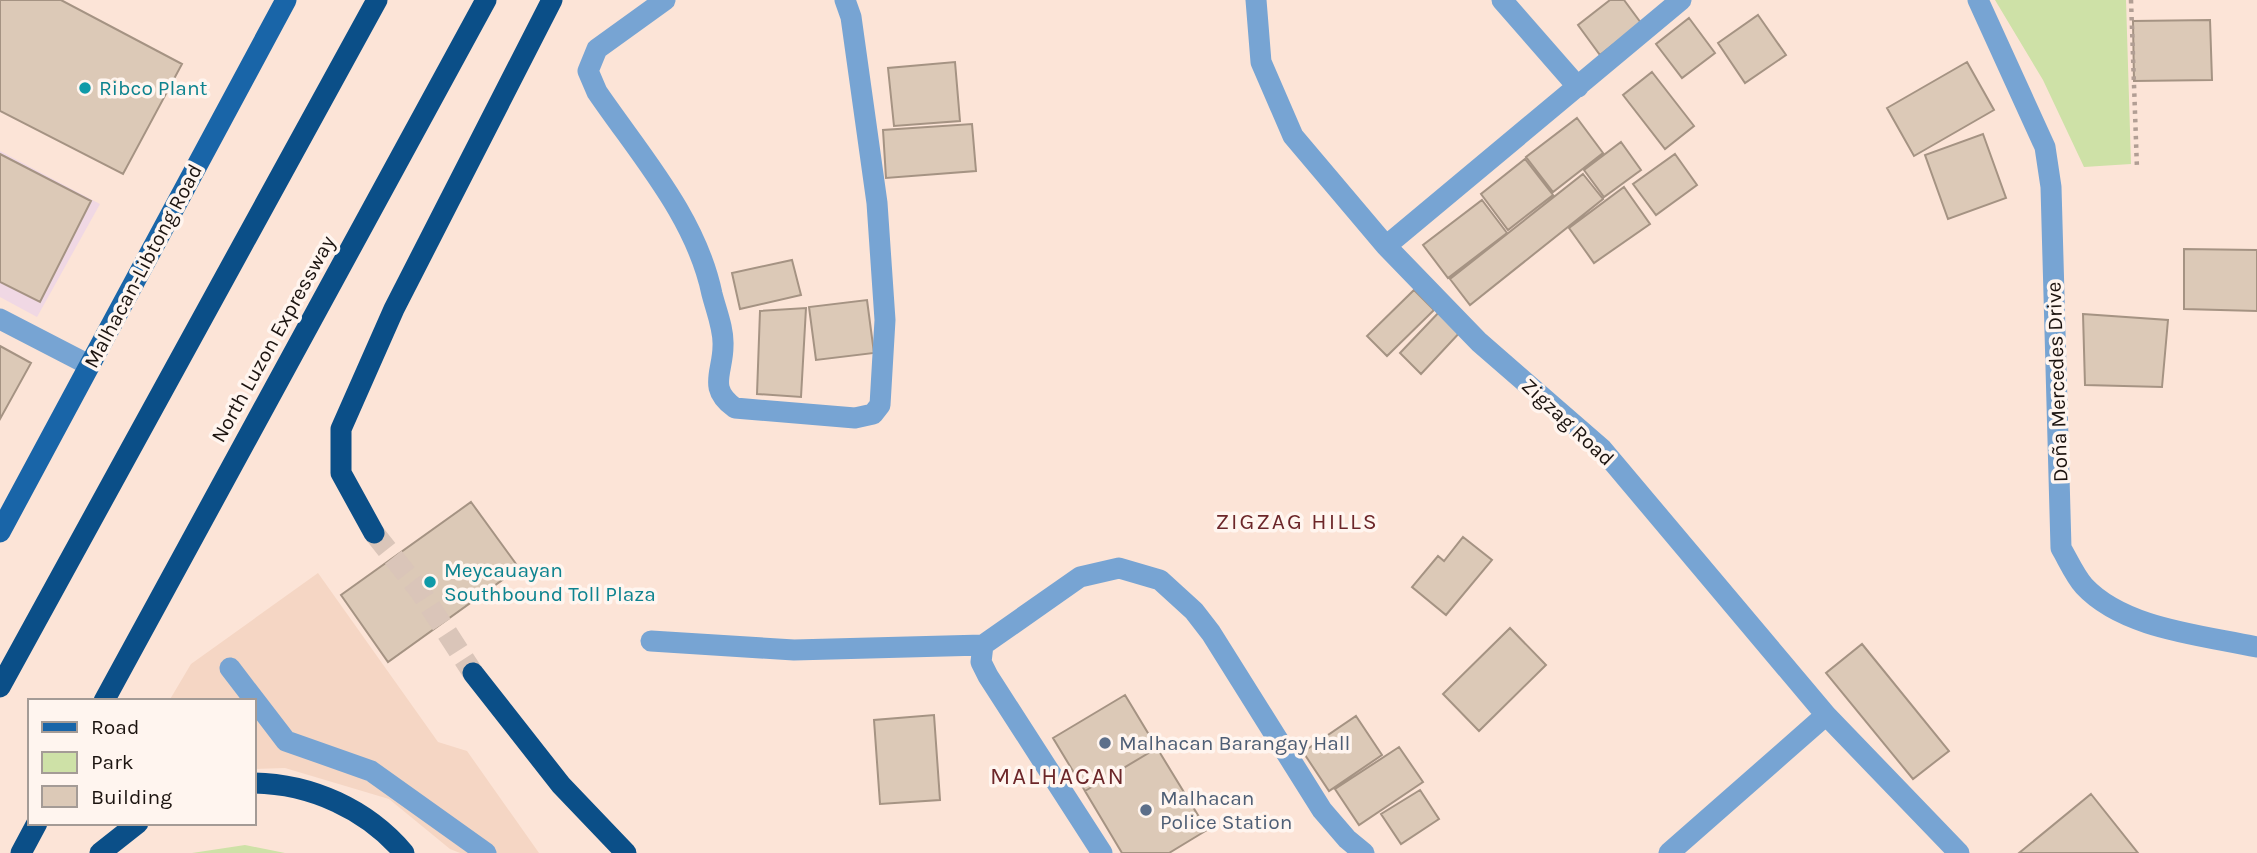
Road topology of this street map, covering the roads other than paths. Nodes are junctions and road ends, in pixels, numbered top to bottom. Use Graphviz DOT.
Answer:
graph roads {
  1 [pos="286,0"];
  2 [pos="377,0"];
  3 [pos="486,0"];
  4 [pos="552,0"];
  5 [pos="665,0"];
  6 [pos="845,0"];
  7 [pos="1256,0"];
  8 [pos="1502,0"];
  9 [pos="1681,0"];
  10 [pos="1978,0"];
  11 [pos="1578,87"];
  12 [pos="1386,246"];
  13 [pos="0,319"];
  14 [pos="89,365"];
  15 [pos="0,532"];
  16 [pos="374,533"];
  17 [pos="651,641"];
  18 [pos="983,645"];
  19 [pos="2257,647"];
  20 [pos="230,668"];
  21 [pos="473,673"];
  22 [pos="0,687"];
  23 [pos="105,699"];
  24 [pos="254,699"];
  25 [pos="256,702"];
  26 [pos="1826,715"];
  27 [pos="256,783"];
  28 [pos="36,825"];
  29 [pos="135,825"];
  30 [pos="478,851"];
  31 [pos="621,852"];
  32 [pos="21,853"];
  33 [pos="100,853"];
  34 [pos="404,853"];
  35 [pos="1102,853"];
  36 [pos="1364,853"];
  37 [pos="1669,853"];
  38 [pos="1959,853"];
  1 -- 14 [label="main road, Malhacan-Libtong Road"];
  2 -- 22 [label="highway"];
  3 -- 23 [label="highway, North Luzon Expressway"];
  4 -- 16 [label="highway"];
  5 -- 6 [label="street"];
  7 -- 12 [label="street, Zigzag Road"];
  8 -- 11 [label="street"];
  9 -- 11 [label="street"];
  10 -- 19 [label="street, Doña Mercedes Drive"];
  11 -- 12 [label="street"];
  12 -- 26 [label="street, Zigzag Road"];
  13 -- 14 [label="street"];
  14 -- 15 [label="main road, Malhacan-Libtong Road"];
  17 -- 18 [label="street"];
  18 -- 35 [label="street"];
  18 -- 36 [label="street"];
  20 -- 24 [label="street"];
  21 -- 31 [label="highway"];
  25 -- 30 [label="street"];
  26 -- 37 [label="street"];
  26 -- 38 [label="street, Zigzag Road"];
  27 -- 34 [label="highway"];
  28 -- 32 [label="highway"];
  29 -- 33 [label="highway"];
}
